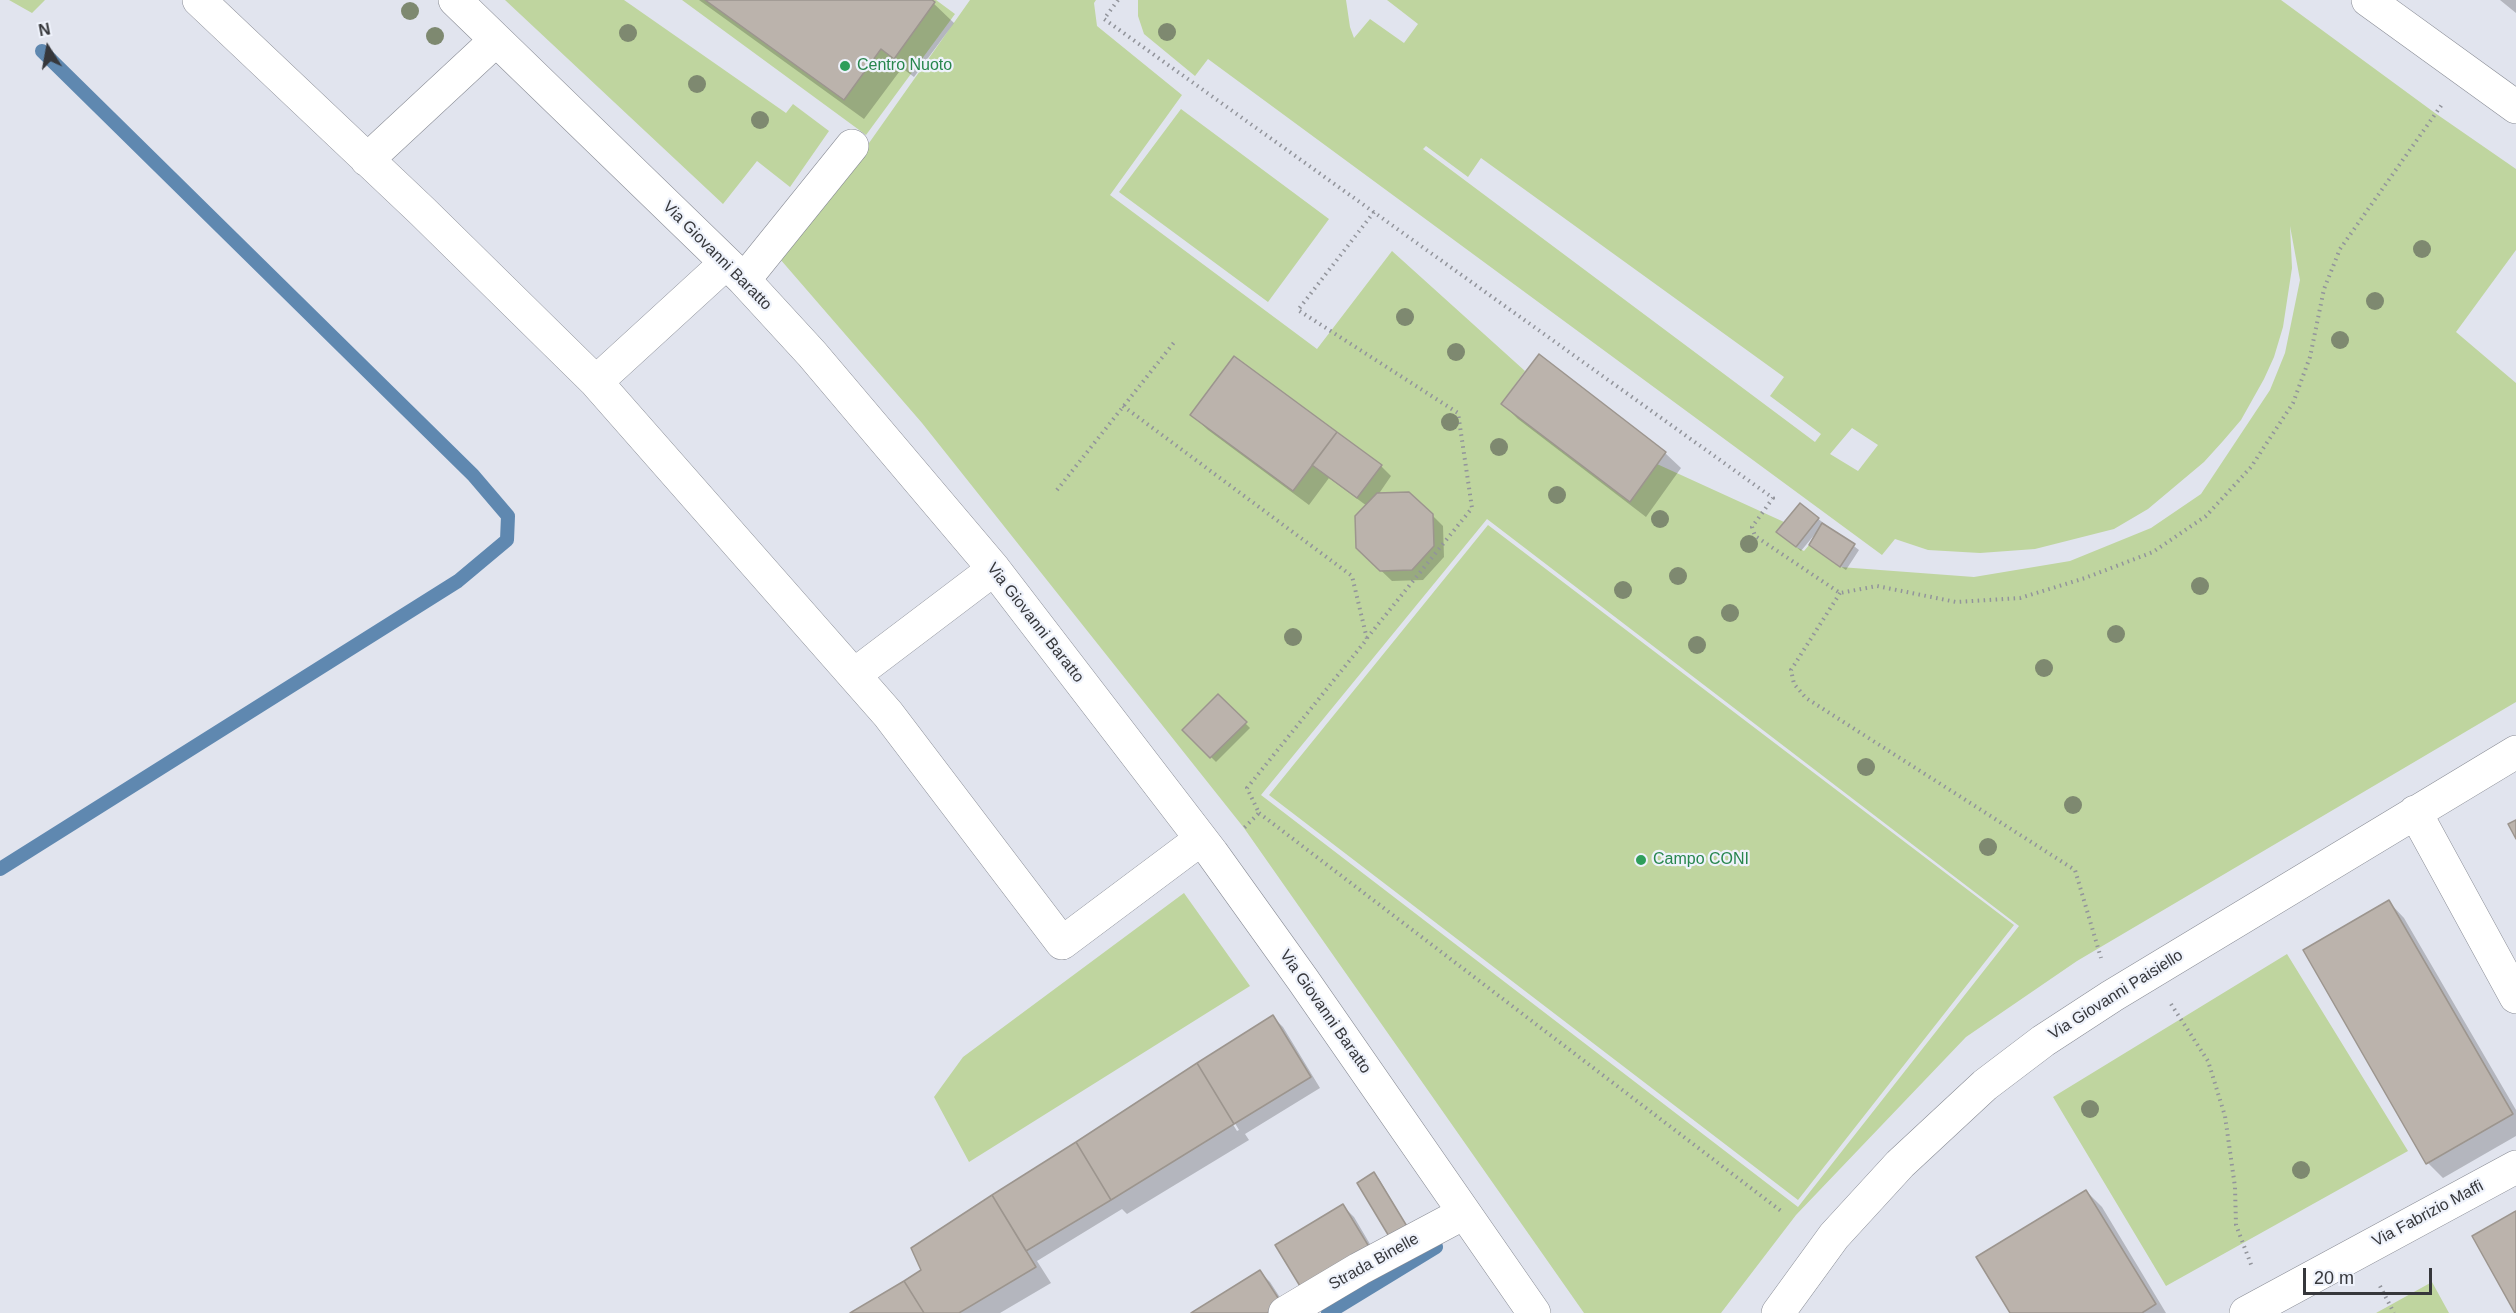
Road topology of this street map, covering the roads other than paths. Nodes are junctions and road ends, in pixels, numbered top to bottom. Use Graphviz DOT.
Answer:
graph roads {
  1 [pos="199,0"];
  2 [pos="455,0"];
  3 [pos="2367,0"];
  4 [pos="495,41"];
  5 [pos="2511,95"];
  6 [pos="852,146"];
  7 [pos="367,160"];
  8 [pos="735,271"];
  9 [pos="596,382"];
  10 [pos="994,569"];
  11 [pos="854,675"];
  12 [pos="2516,752"];
  13 [pos="2415,812"];
  14 [pos="1207,847"];
  15 [pos="2516,997"];
  16 [pos="2516,1167"];
  17 [pos="1464,1213"];
  18 [pos="2256,1307"];
  19 [pos="1286,1313"];
  20 [pos="1534,1313"];
  21 [pos="1778,1313"];
  1 -- 7 [label="street"];
  2 -- 4 [label="street, Via Giovanni Baratto"];
  3 -- 5 [label="street"];
  4 -- 7 [label="street"];
  4 -- 8 [label="street, Via Giovanni Baratto"];
  6 -- 8 [label="street"];
  7 -- 9 [label="street"];
  8 -- 9 [label="street"];
  8 -- 10 [label="street, Via Giovanni Baratto"];
  9 -- 11 [label="street"];
  10 -- 11 [label="street"];
  10 -- 14 [label="street, Via Giovanni Baratto"];
  11 -- 14 [label="street"];
  12 -- 13 [label="street, Via Giovanni Paisiello"];
  13 -- 15 [label="street"];
  13 -- 21 [label="street, Via Giovanni Paisiello"];
  14 -- 17 [label="street, Via Giovanni Baratto"];
  16 -- 18 [label="street, Via Fabrizio Maffi"];
  17 -- 19 [label="street, Strada Binelle"];
  17 -- 20 [label="street, Via Giovanni Baratto"];
}
